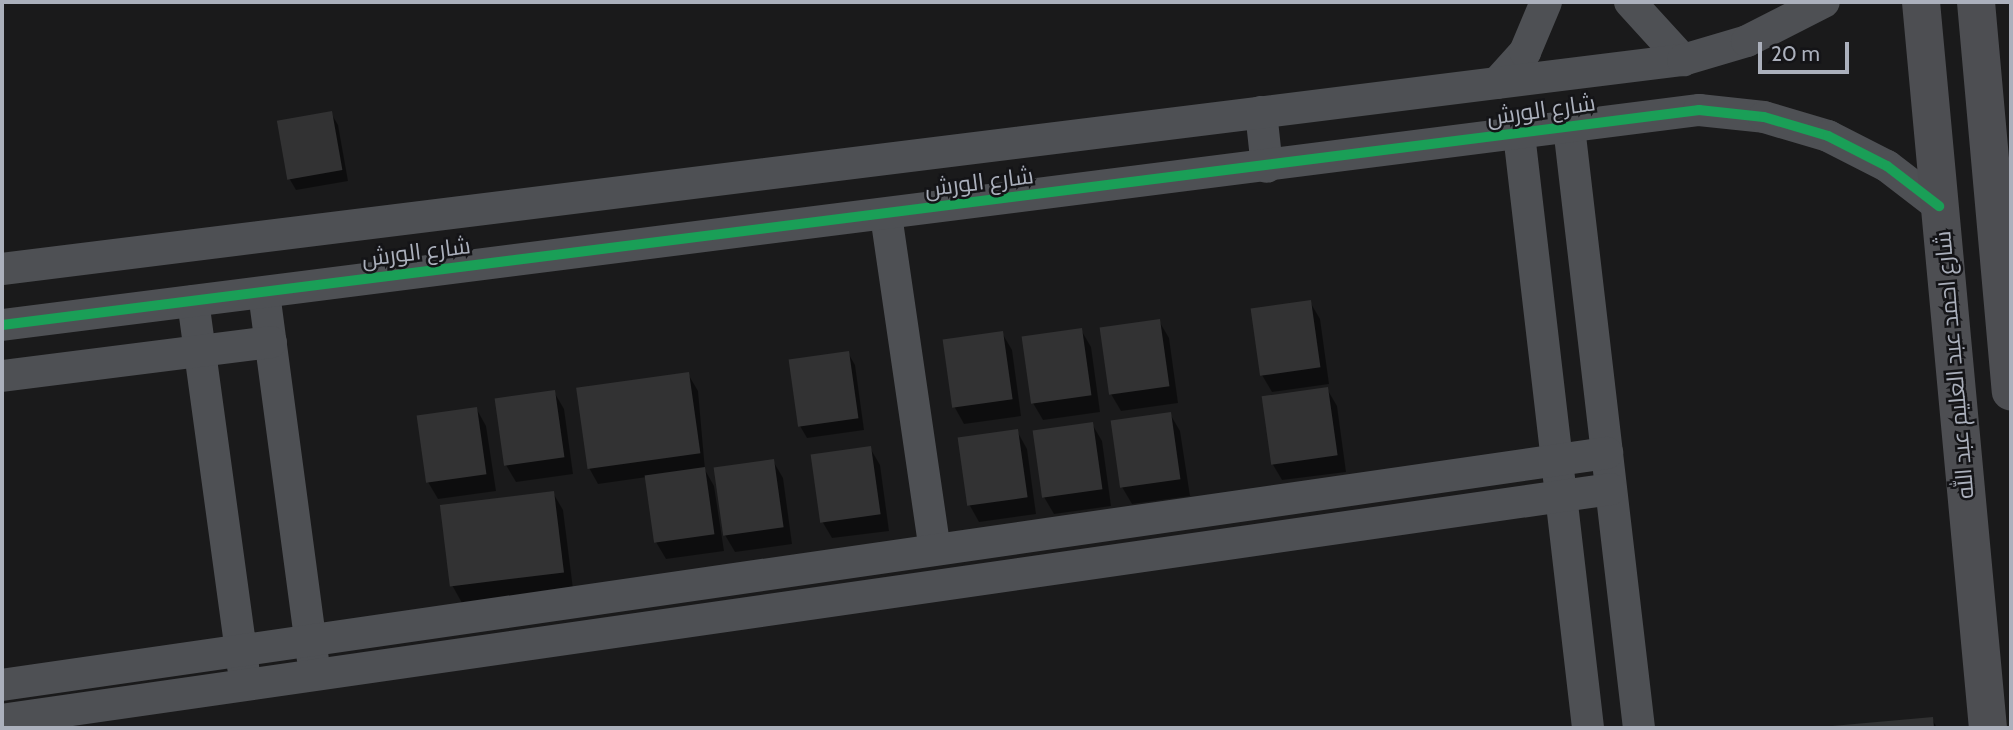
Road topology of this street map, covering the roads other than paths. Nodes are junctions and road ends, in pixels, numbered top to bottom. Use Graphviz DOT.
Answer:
graph roads {
  1 [pos="1546,2"];
  2 [pos="1630,2"];
  3 [pos="1824,2"];
  4 [pos="1921,2"];
  5 [pos="1976,2"];
  6 [pos="1683,60"];
  7 [pos="1497,82"];
  8 [pos="1261,112"];
  9 [pos="1569,127"];
  10 [pos="1519,134"];
  11 [pos="1267,167"];
  12 [pos="1939,206"];
  13 [pos="886,215"];
  14 [pos="2,269"];
  15 [pos="264,293"];
  16 [pos="194,302"];
  17 [pos="2,325"];
  18 [pos="271,342"];
  19 [pos="200,351"];
  20 [pos="2,376"];
  21 [pos="2011,391"];
  22 [pos="1607,453"];
  23 [pos="1557,460"];
  24 [pos="1611,489"];
  25 [pos="1561,496"];
  26 [pos="935,549"];
  27 [pos="311,638"];
  28 [pos="240,648"];
  29 [pos="316,673"];
  30 [pos="245,683"];
  31 [pos="2,685"];
  32 [pos="2,720"];
  33 [pos="1588,728"];
  34 [pos="1639,728"];
  35 [pos="1988,728"];
  1 -- 7 [label="street"];
  2 -- 6 [label="street"];
  3 -- 6 [label="street, شارع الورش"];
  4 -- 12 [label="street, شارع احمد عبد العليم عبد الله"];
  5 -- 21 [label="street"];
  6 -- 7 [label="street, شارع الورش"];
  7 -- 8 [label="street, شارع الورش"];
  8 -- 11 [label="street"];
  8 -- 14 [label="street, شارع الورش"];
  9 -- 10 [label="street, شارع الورش"];
  9 -- 12 [label="street, شارع الورش"];
  9 -- 22 [label="street"];
  10 -- 11 [label="street, شارع الورش"];
  10 -- 23 [label="street"];
  11 -- 13 [label="street, شارع الورش"];
  12 -- 35 [label="street, شارع احمد عبد العليم عبد الله"];
  13 -- 15 [label="street, شارع الورش"];
  13 -- 26 [label="street"];
  15 -- 16 [label="street, شارع الورش"];
  15 -- 18 [label="street"];
  16 -- 17 [label="street, شارع الورش"];
  16 -- 19 [label="street"];
  18 -- 19 [label="street"];
  18 -- 27 [label="street"];
  19 -- 20 [label="street"];
  19 -- 28 [label="street"];
  22 -- 23 [label="street"];
  22 -- 24 [label="street"];
  23 -- 25 [label="street"];
  23 -- 26 [label="street"];
  24 -- 25 [label="street"];
  24 -- 34 [label="street"];
  25 -- 29 [label="street"];
  25 -- 33 [label="street"];
  26 -- 27 [label="street"];
  27 -- 28 [label="street"];
  27 -- 29 [label="street"];
  28 -- 30 [label="street"];
  28 -- 31 [label="street"];
  29 -- 30 [label="street"];
  30 -- 32 [label="street"];
}
